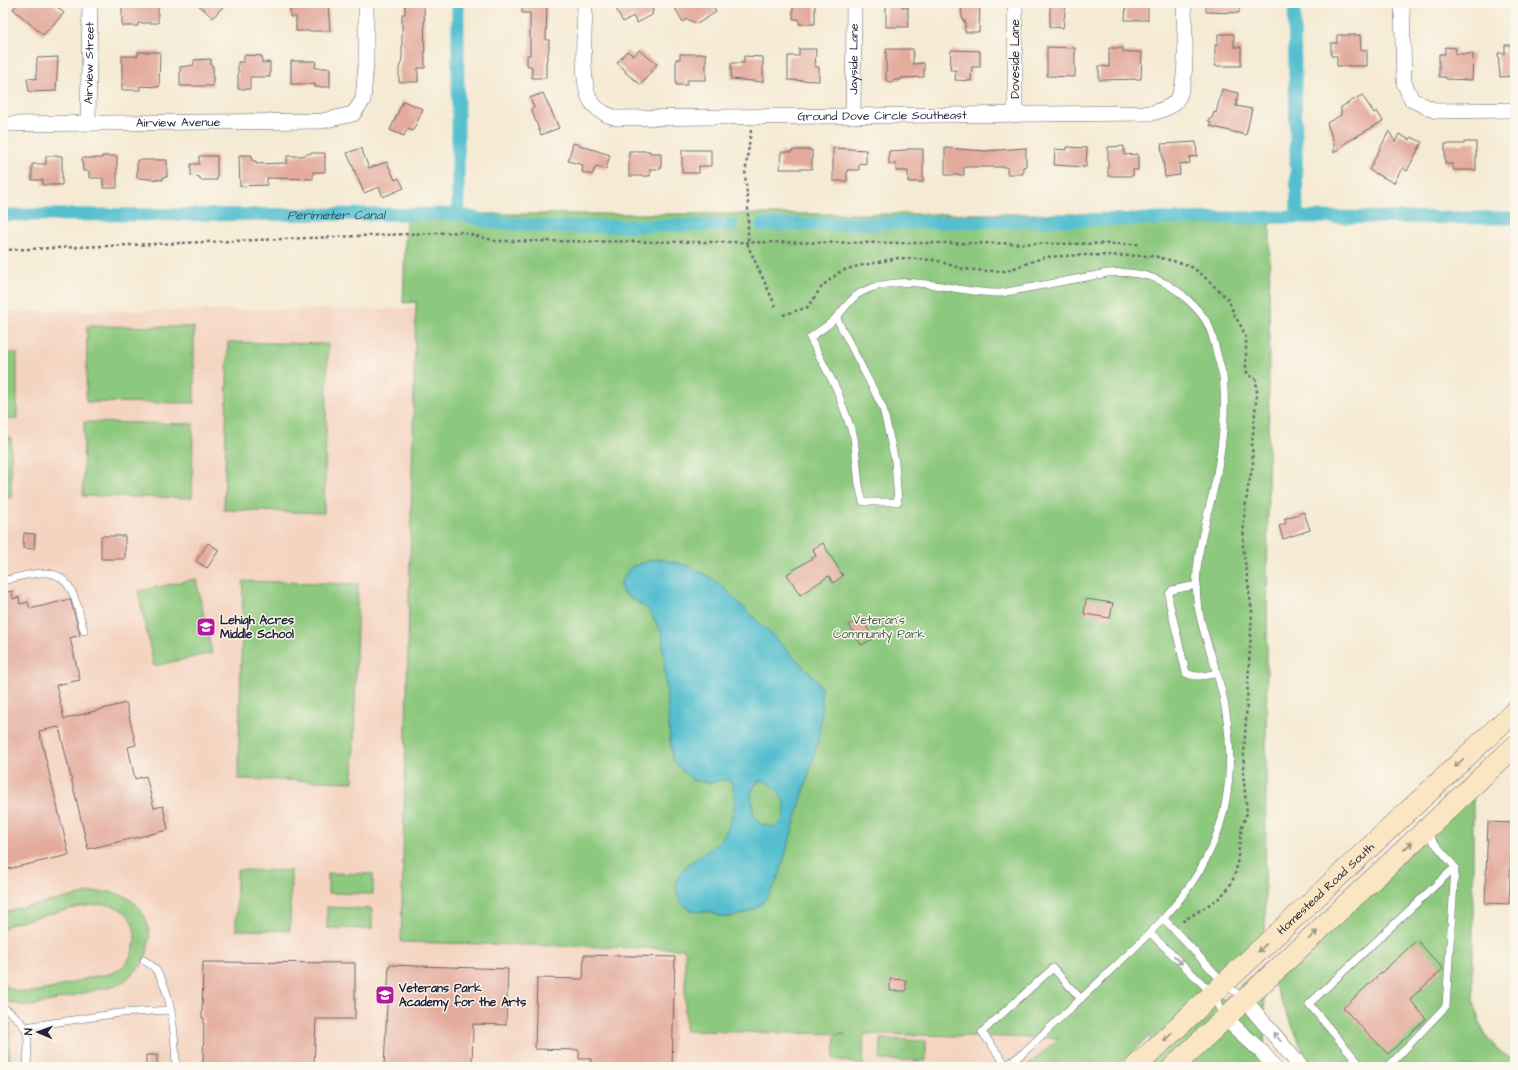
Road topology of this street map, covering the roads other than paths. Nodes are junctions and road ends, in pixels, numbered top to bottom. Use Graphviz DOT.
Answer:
graph roads {
  1 [pos="90,3"];
  2 [pos="366,3"];
  3 [pos="585,3"];
  4 [pos="854,3"];
  5 [pos="1015,3"];
  6 [pos="1184,3"];
  7 [pos="1402,3"];
  8 [pos="1515,110"];
  9 [pos="1015,115"];
  10 [pos="853,116"];
  11 [pos="88,123"];
  12 [pos="3,124"];
  13 [pos="836,317"];
  14 [pos="3,578"];
  15 [pos="1197,585"];
  16 [pos="84,631"];
  17 [pos="1217,673"];
  18 [pos="1515,711"];
  19 [pos="1515,732"];
  20 [pos="1488,736"];
  21 [pos="1515,746"];
  22 [pos="1424,831"];
  23 [pos="1455,866"];
  24 [pos="1164,919"];
  25 [pos="1150,933"];
  26 [pos="144,960"];
  27 [pos="1218,989"];
  28 [pos="1081,999"];
  29 [pos="1244,999"];
  30 [pos="3,1007"];
  31 [pos="170,1010"];
  32 [pos="1225,1018"];
  33 [pos="26,1027"];
  34 [pos="1005,1066"];
  35 [pos="27,1067"];
  36 [pos="176,1067"];
  37 [pos="1135,1067"];
  38 [pos="1173,1067"];
  39 [pos="1274,1067"];
  40 [pos="1301,1067"];
  41 [pos="1362,1067"];
  42 [pos="1388,1067"];
  1 -- 11 [label="street, Airview Street"];
  2 -- 11 [label="street, Airview Avenue"];
  3 -- 10 [label="street, Ground Dove Circle Southeast"];
  4 -- 10 [label="street, Jayside Lane"];
  5 -- 9 [label="street, Doveside Lane"];
  6 -- 9 [label="street, Ground Dove Circle Southeast"];
  7 -- 8 [label="street"];
  9 -- 10 [label="street, Ground Dove Circle Southeast"];
  11 -- 12 [label="street, Airview Avenue"];
  13 -- 13 [label="lane"];
  13 -- 15 [label="lane"];
  14 -- 16 [label="lane"];
  15 -- 17 [label="lane"];
  15 -- 17 [label="lane"];
  17 -- 24 [label="lane"];
  18 -- 20 [label="main road, Homestead Road South"];
  19 -- 20 [label="main road"];
  20 -- 27 [label="main road, Homestead Road South, one-way"];
  21 -- 22 [label="main road, Homestead Road South"];
  22 -- 23 [label="lane"];
  29 -- 22 [label="main road, Homestead Road South, one-way"];
  23 -- 41 [label="lane"];
  23 -- 42 [label="lane"];
  24 -- 25 [label="lane"];
  24 -- 27 [label="lane"];
  25 -- 27 [label="lane, one-way"];
  25 -- 28 [label="lane"];
  26 -- 31 [label="lane"];
  27 -- 29 [label="lane"];
  27 -- 32 [label="lane"];
  27 -- 37 [label="main road, Homestead Road South, one-way"];
  28 -- 34 [label="lane"];
  28 -- 34 [label="lane"];
  29 -- 32 [label="main road, Homestead Road South"];
  40 -- 29 [label="street, one-way"];
  30 -- 33 [label="lane"];
  31 -- 33 [label="lane"];
  31 -- 36 [label="lane"];
  32 -- 38 [label="main road, Homestead Road South"];
  32 -- 39 [label="street"];
  33 -- 35 [label="lane"];
}
